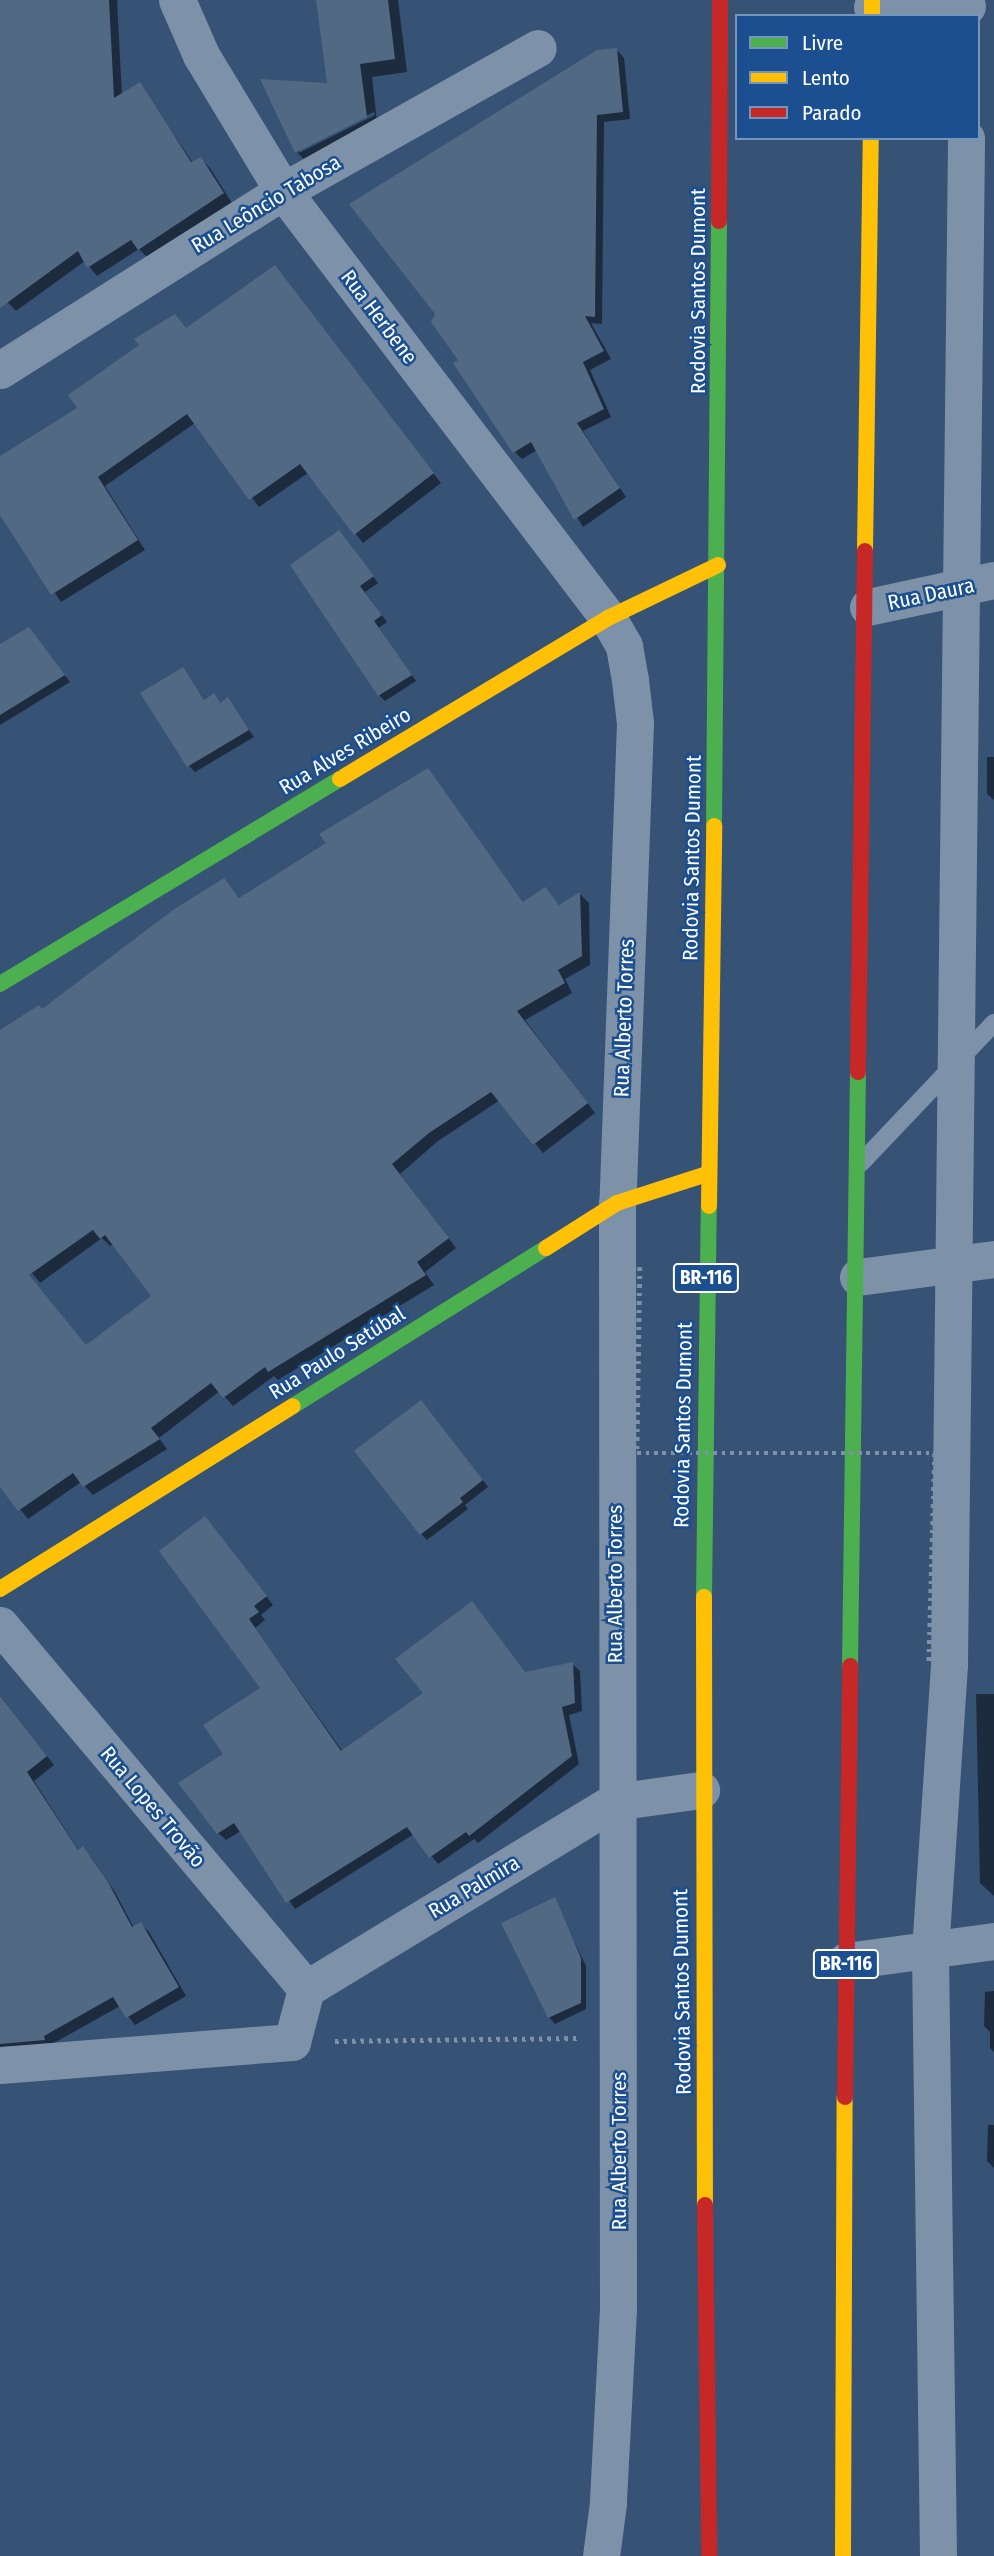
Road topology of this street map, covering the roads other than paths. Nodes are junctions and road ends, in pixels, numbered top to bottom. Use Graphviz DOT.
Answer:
graph roads {
  1 [pos="177,0"];
  2 [pos="720,0"];
  3 [pos="967,7"];
  4 [pos="872,8"];
  5 [pos="538,48"];
  6 [pos="871,140"];
  7 [pos="966,140"];
  8 [pos="283,191"];
  9 [pos="0,370"];
  10 [pos="718,565"];
  11 [pos="978,584"];
  12 [pos="868,607"];
  13 [pos="608,618"];
  14 [pos="0,984"];
  15 [pos="994,1023"];
  16 [pos="959,1061"];
  17 [pos="861,1163"];
  18 [pos="707,1174"];
  19 [pos="617,1203"];
  20 [pos="994,1259"];
  21 [pos="950,1267"];
  22 [pos="858,1277"];
  23 [pos="0,1589"];
  24 [pos="0,1625"];
  25 [pos="701,1790"];
  26 [pos="614,1802"];
  27 [pos="994,1941"];
  28 [pos="930,1951"];
  29 [pos="846,1961"];
  30 [pos="306,1989"];
  31 [pos="0,2065"];
  32 [pos="601,2556"];
  33 [pos="709,2556"];
  34 [pos="843,2556"];
  35 [pos="938,2556"];
  1 -- 8 [label="street, Rua Herbene"];
  2 -- 10 [label="main road, Rodovia Santos Dumont / BR-116"];
  3 -- 4 [label="street"];
  5 -- 8 [label="street, Rua Leôncio Tabosa"];
  6 -- 12 [label="main road, BR-116"];
  7 -- 11 [label="street"];
  8 -- 9 [label="street, Rua Leôncio Tabosa"];
  8 -- 13 [label="street, Rua Herbene"];
  10 -- 13 [label="main road, Rua Alves Ribeiro"];
  10 -- 18 [label="main road, Rodovia Santos Dumont / BR-116"];
  11 -- 12 [label="street, Rua Daura"];
  11 -- 16 [label="street"];
  12 -- 17 [label="main road, BR-116"];
  13 -- 14 [label="main road, Rua Alves Ribeiro"];
  13 -- 19 [label="street, Rua Alberto Torres"];
  15 -- 16 [label="lane"];
  16 -- 17 [label="lane"];
  16 -- 21 [label="street"];
  17 -- 22 [label="main road, BR-116"];
  18 -- 19 [label="main road, Rua Paulo Setúbal"];
  18 -- 25 [label="main road, Rodovia Santos Dumont / BR-116"];
  19 -- 23 [label="main road, Rua Paulo Setúbal"];
  19 -- 26 [label="street, Rua Alberto Torres"];
  20 -- 21 [label="street"];
  21 -- 22 [label="street"];
  21 -- 28 [label="street"];
  22 -- 29 [label="main road, BR-116"];
  24 -- 30 [label="street, Rua Lopes Trovão"];
  25 -- 26 [label="street, Rua Palmira"];
  25 -- 33 [label="main road, Rodovia Santos Dumont / BR-116"];
  26 -- 30 [label="street, Rua Palmira"];
  26 -- 32 [label="street, Rua Alberto Torres"];
  27 -- 28 [label="street"];
  28 -- 29 [label="street"];
  28 -- 35 [label="street"];
  29 -- 34 [label="main road, BR-116"];
  30 -- 31 [label="street"];
}
